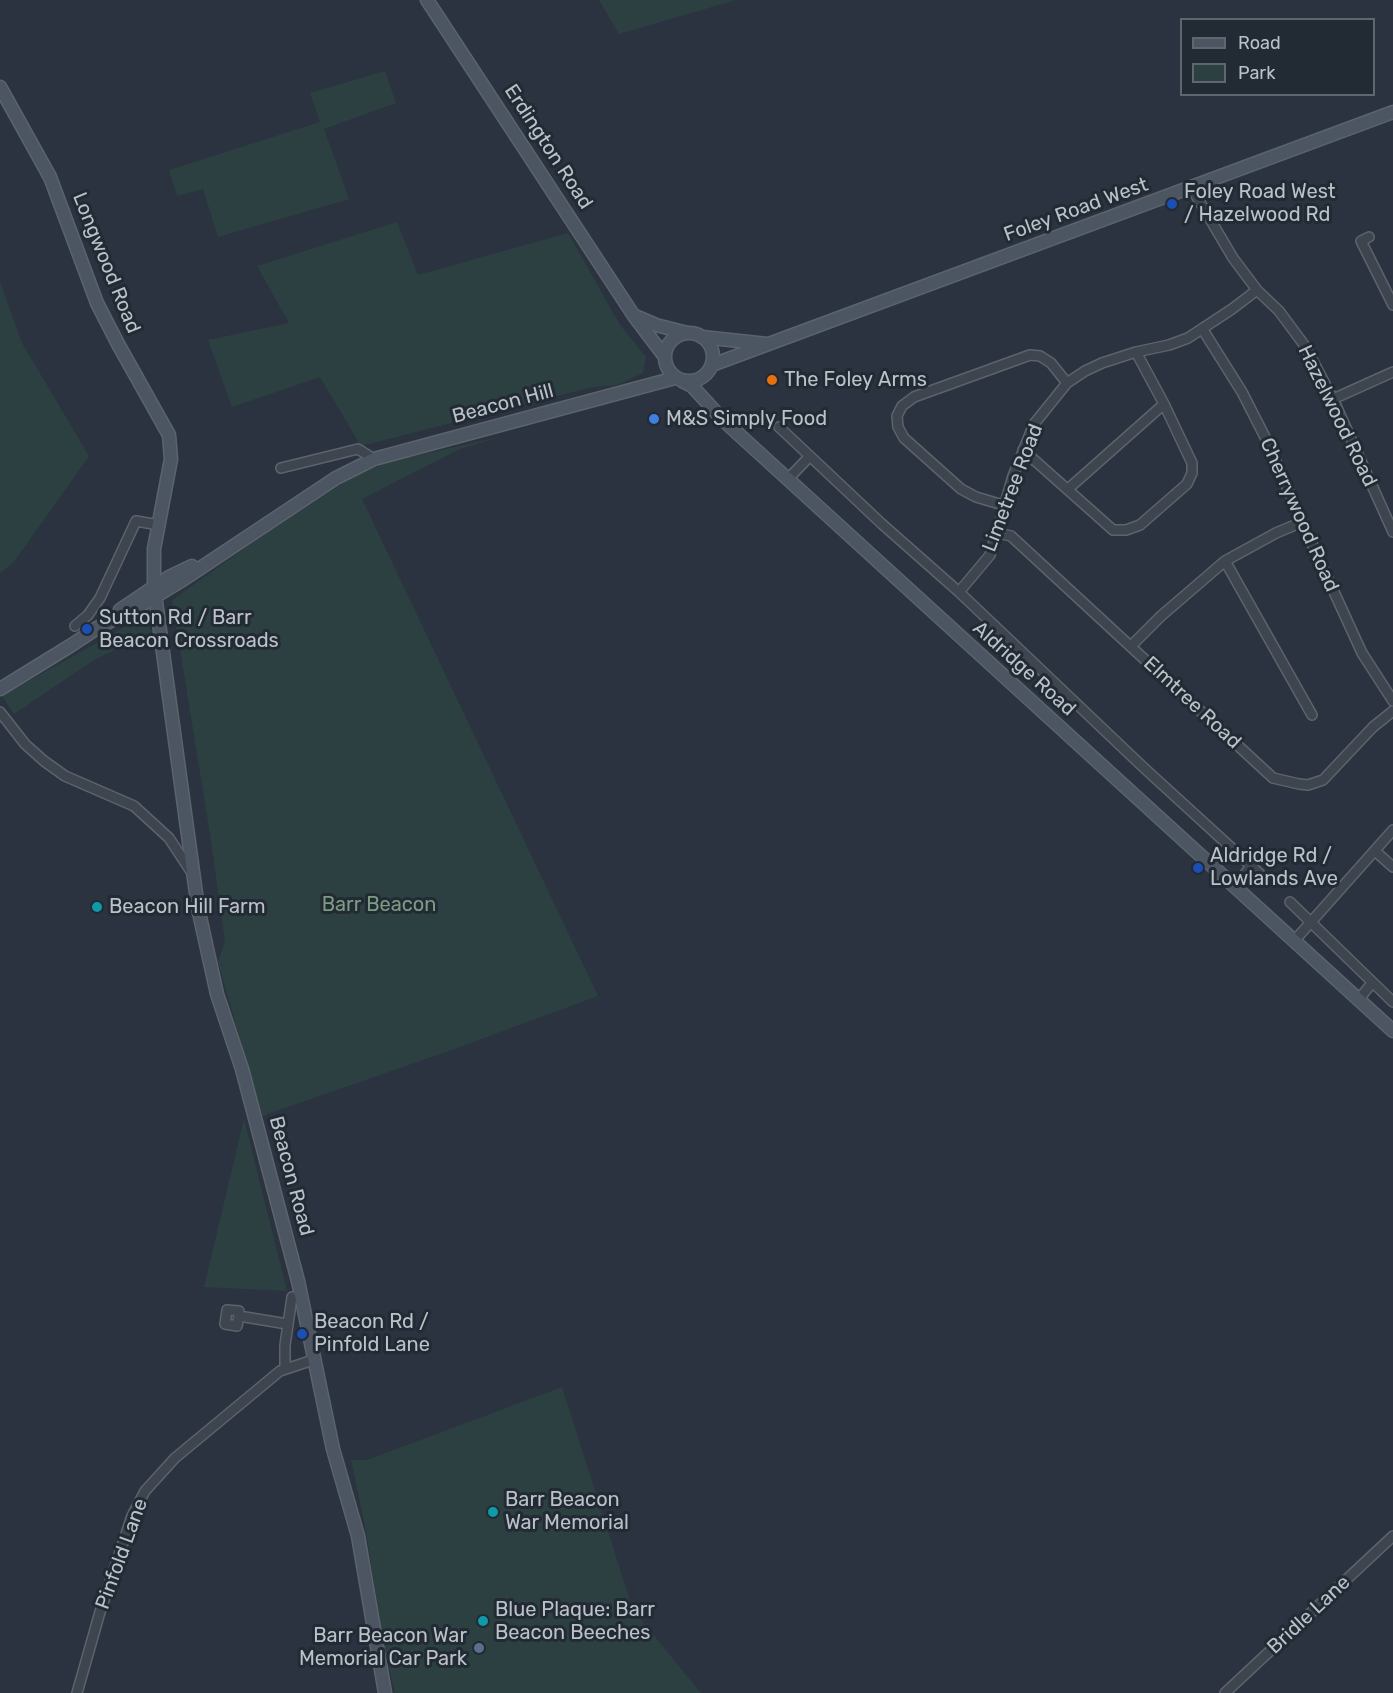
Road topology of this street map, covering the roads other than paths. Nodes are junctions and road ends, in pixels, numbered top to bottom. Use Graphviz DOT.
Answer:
graph roads {
  1 [pos="427,0"];
  2 [pos="0,87"];
  3 [pos="1392,115"];
  4 [pos="1191,187"];
  5 [pos="1369,237"];
  6 [pos="1257,290"];
  7 [pos="1393,305"];
  8 [pos="634,316"];
  9 [pos="1203,330"];
  10 [pos="688,333"];
  11 [pos="702,337"];
  12 [pos="772,344"];
  13 [pos="1136,352"];
  14 [pos="664,359"];
  15 [pos="709,370"];
  16 [pos="1393,372"];
  17 [pos="679,379"];
  18 [pos="1067,383"];
  19 [pos="643,387"];
  20 [pos="1333,399"];
  21 [pos="709,402"];
  22 [pos="1164,404"];
  23 [pos="779,427"];
  24 [pos="1023,450"];
  25 [pos="810,456"];
  26 [pos="374,459"];
  27 [pos="281,468"];
  28 [pos="788,479"];
  29 [pos="1068,489"];
  30 [pos="1003,505"];
  31 [pos="1302,522"];
  32 [pos="159,525"];
  33 [pos="1393,532"];
  34 [pos="998,533"];
  35 [pos="1225,561"];
  36 [pos="158,590"];
  37 [pos="959,592"];
  38 [pos="75,626"];
  39 [pos="1131,646"];
  40 [pos="0,689"];
  41 [pos="1393,701"];
  42 [pos="1393,711"];
  43 [pos="0,712"];
  44 [pos="1312,715"];
  45 [pos="1393,830"];
  46 [pos="1376,850"];
  47 [pos="1251,866"];
  48 [pos="1393,867"];
  49 [pos="1260,874"];
  50 [pos="194,875"];
  51 [pos="1235,887"];
  52 [pos="1290,902"];
  53 [pos="1312,922"];
  54 [pos="1295,940"];
  55 [pos="1372,983"];
  56 [pos="1359,999"];
  57 [pos="1393,1002"];
  58 [pos="1393,1031"];
  59 [pos="292,1297"];
  60 [pos="239,1316"];
  61 [pos="286,1324"];
  62 [pos="313,1360"];
  63 [pos="285,1369"];
  64 [pos="1393,1536"];
  65 [pos="77,1693"];
  66 [pos="385,1693"];
  67 [pos="1225,1693"];
  1 -- 8 [label="main road, Erdington Road"];
  2 -- 32 [label="main road, Longwood Road"];
  3 -- 4 [label="main road, Foley Road West"];
  4 -- 6 [label="street, Hazelwood Road"];
  4 -- 12 [label="main road, Foley Road West"];
  5 -- 7 [label="street"];
  6 -- 9 [label="street, Limetree Road"];
  6 -- 20 [label="street, Hazelwood Road"];
  8 -- 10 [label="main road"];
  8 -- 14 [label="main road, Erdington Road"];
  9 -- 13 [label="street, Limetree Road"];
  9 -- 31 [label="street, Cherrywood Road"];
  10 -- 11 [label="main road"];
  10 -- 14 [label="main road"];
  11 -- 12 [label="main road, Foley Road West"];
  11 -- 15 [label="main road"];
  12 -- 15 [label="main road, Foley Road West"];
  13 -- 18 [label="street, Limetree Road"];
  13 -- 22 [label="street"];
  14 -- 17 [label="main road"];
  14 -- 19 [label="main road"];
  15 -- 17 [label="main road"];
  15 -- 21 [label="main road"];
  16 -- 20 [label="street"];
  17 -- 19 [label="main road, Beacon Hill"];
  17 -- 21 [label="main road, Aldridge Road"];
  18 -- 24 [label="street, Limetree Road"];
  18 -- 30 [label="street"];
  19 -- 26 [label="main road, Beacon Hill"];
  20 -- 33 [label="street, Hazelwood Road"];
  21 -- 28 [label="main road, Aldridge Road"];
  22 -- 29 [label="street"];
  22 -- 29 [label="street"];
  23 -- 25 [label="street, Aldridge Road"];
  24 -- 29 [label="street"];
  24 -- 30 [label="street, Limetree Road"];
  25 -- 28 [label="street"];
  25 -- 37 [label="street, Aldridge Road"];
  26 -- 27 [label="street"];
  26 -- 36 [label="main road, Beacon Hill"];
  28 -- 51 [label="main road, Aldridge Road"];
  30 -- 34 [label="street, Limetree Road"];
  31 -- 35 [label="street"];
  31 -- 41 [label="street, Cherrywood Road"];
  32 -- 36 [label="main road, Longwood Road"];
  32 -- 38 [label="street"];
  34 -- 37 [label="street, Limetree Road"];
  34 -- 39 [label="street, Elmtree Road"];
  35 -- 39 [label="street"];
  35 -- 44 [label="street"];
  36 -- 40 [label="main road, Beacon Hill"];
  36 -- 50 [label="main road, Beacon Road"];
  37 -- 47 [label="street, Aldridge Road"];
  39 -- 42 [label="street, Elmtree Road"];
  43 -- 50 [label="street"];
  45 -- 46 [label="street"];
  46 -- 48 [label="street"];
  46 -- 53 [label="street"];
  47 -- 49 [label="street, Aldridge Road"];
  47 -- 51 [label="street"];
  50 -- 62 [label="main road, Beacon Road"];
  51 -- 54 [label="main road, Aldridge Road"];
  52 -- 53 [label="street"];
  53 -- 54 [label="street"];
  53 -- 55 [label="street"];
  54 -- 56 [label="main road, Aldridge Road"];
  55 -- 56 [label="street"];
  55 -- 57 [label="street"];
  56 -- 58 [label="main road, Aldridge Road"];
  59 -- 61 [label="street"];
  60 -- 61 [label="street"];
  61 -- 63 [label="street"];
  62 -- 63 [label="street, Pinfold Lane"];
  62 -- 66 [label="main road, Beacon Road"];
  63 -- 65 [label="street, Pinfold Lane"];
  64 -- 67 [label="street, Bridle Lane"];
}
